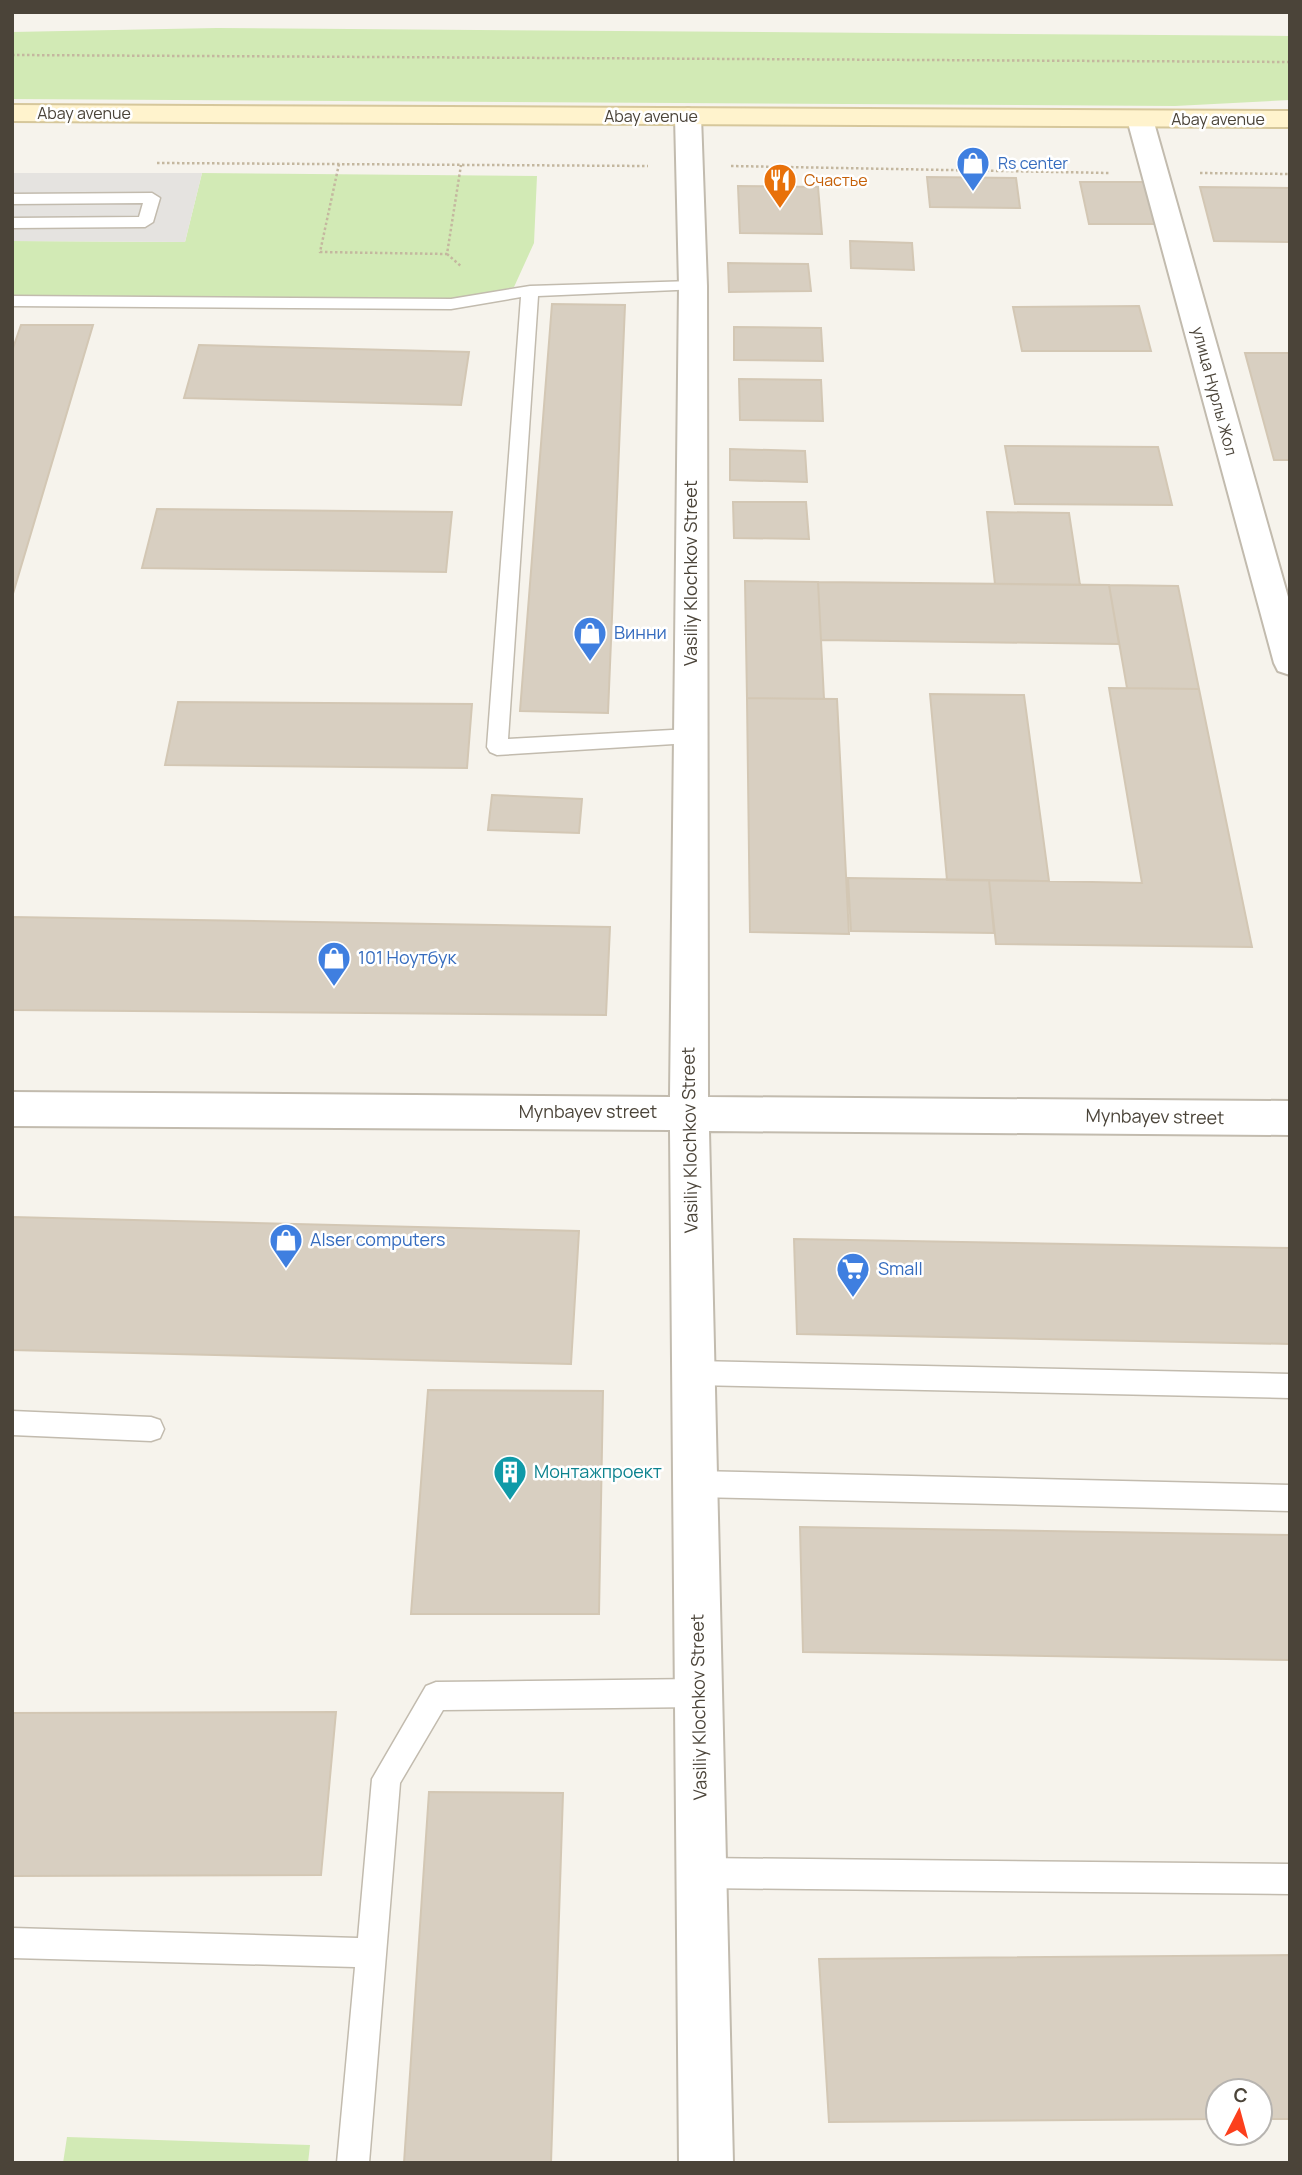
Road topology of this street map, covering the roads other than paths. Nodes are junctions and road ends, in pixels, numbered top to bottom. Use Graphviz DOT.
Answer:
graph roads {
  1 [pos="12,113"];
  2 [pos="688,116"];
  3 [pos="1140,119"];
  4 [pos="1290,119"];
  5 [pos="12,199"];
  6 [pos="12,223"];
  7 [pos="693,286"];
  8 [pos="530,291"];
  9 [pos="12,302"];
  10 [pos="1290,663"];
  11 [pos="690,736"];
  12 [pos="12,1109"];
  13 [pos="689,1113"];
  14 [pos="1290,1118"];
  15 [pos="695,1373"];
  16 [pos="1290,1386"];
  17 [pos="12,1423"];
  18 [pos="151,1429"];
  19 [pos="695,1484"];
  20 [pos="1290,1498"];
  21 [pos="698,1693"];
  22 [pos="701,1873"];
  23 [pos="1290,1879"];
  24 [pos="12,1943"];
  25 [pos="372,1953"];
  26 [pos="354,2163"];
  27 [pos="706,2163"];
  1 -- 2 [label="main road, Abay avenue"];
  2 -- 3 [label="main road, Abay avenue"];
  2 -- 7 [label="street, Vasiliy Klochkov Street"];
  3 -- 4 [label="main road, Abay avenue"];
  3 -- 10 [label="street, улица Нурлы Жол"];
  5 -- 6 [label="lane"];
  7 -- 8 [label="lane"];
  7 -- 11 [label="street, Vasiliy Klochkov Street"];
  8 -- 9 [label="lane"];
  8 -- 11 [label="lane"];
  11 -- 13 [label="street, Vasiliy Klochkov Street"];
  12 -- 13 [label="street, Mynbayev street"];
  13 -- 14 [label="street, Mynbayev street"];
  13 -- 15 [label="street, Vasiliy Klochkov Street"];
  15 -- 16 [label="lane"];
  15 -- 19 [label="street, Vasiliy Klochkov Street"];
  17 -- 18 [label="lane"];
  19 -- 20 [label="lane"];
  19 -- 21 [label="street, Vasiliy Klochkov Street"];
  21 -- 22 [label="street, Vasiliy Klochkov Street"];
  21 -- 25 [label="lane"];
  22 -- 23 [label="lane"];
  22 -- 27 [label="street, Vasiliy Klochkov Street"];
  24 -- 25 [label="lane"];
  25 -- 26 [label="lane"];
}
